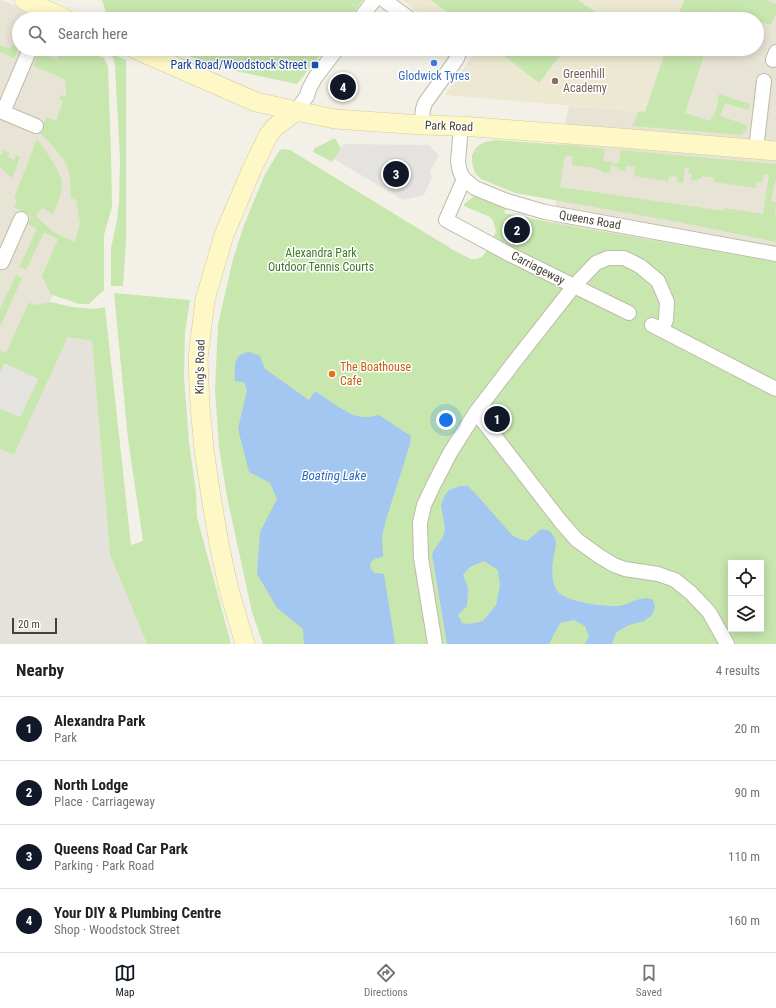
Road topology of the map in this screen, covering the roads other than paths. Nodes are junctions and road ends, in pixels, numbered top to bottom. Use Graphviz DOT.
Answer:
graph roads {
  1 [pos="24,0"];
  2 [pos="374,0"];
  3 [pos="384,0"];
  4 [pos="51,12"];
  5 [pos="365,12"];
  6 [pos="400,12"];
  7 [pos="27,56"];
  8 [pos="151,56"];
  9 [pos="332,56"];
  10 [pos="458,56"];
  11 [pos="764,81"];
  12 [pos="296,111"];
  13 [pos="2,112"];
  14 [pos="421,125"];
  15 [pos="36,126"];
  16 [pos="461,126"];
  17 [pos="756,149"];
  18 [pos="776,151"];
  19 [pos="464,179"];
  20 [pos="21,218"];
  21 [pos="776,254"];
  22 [pos="0,262"];
  23 [pos="574,286"];
  24 [pos="629,313"];
  25 [pos="776,389"];
  26 [pos="476,412"];
  27 [pos="245,644"];
  28 [pos="435,644"];
  29 [pos="727,644"];
  1 -- 4 [label="street"];
  2 -- 5 [label="street"];
  3 -- 6 [label="street"];
  7 -- 13 [label="street"];
  8 -- 12 [label="street, Park Road"];
  9 -- 12 [label="street"];
  10 -- 14 [label="street"];
  11 -- 17 [label="street"];
  12 -- 14 [label="street, Park Road"];
  12 -- 27 [label="street, King's Road"];
  13 -- 15 [label="street"];
  14 -- 16 [label="street, Park Road"];
  16 -- 17 [label="street, Park Road"];
  16 -- 19 [label="street"];
  17 -- 18 [label="street, Park Road"];
  19 -- 21 [label="street, Queens Road"];
  19 -- 23 [label="street, Carriageway"];
  20 -- 22 [label="street"];
  23 -- 24 [label="street, Carriageway"];
  23 -- 25 [label="street"];
  23 -- 26 [label="street"];
  26 -- 28 [label="street"];
  26 -- 29 [label="street"];
}
